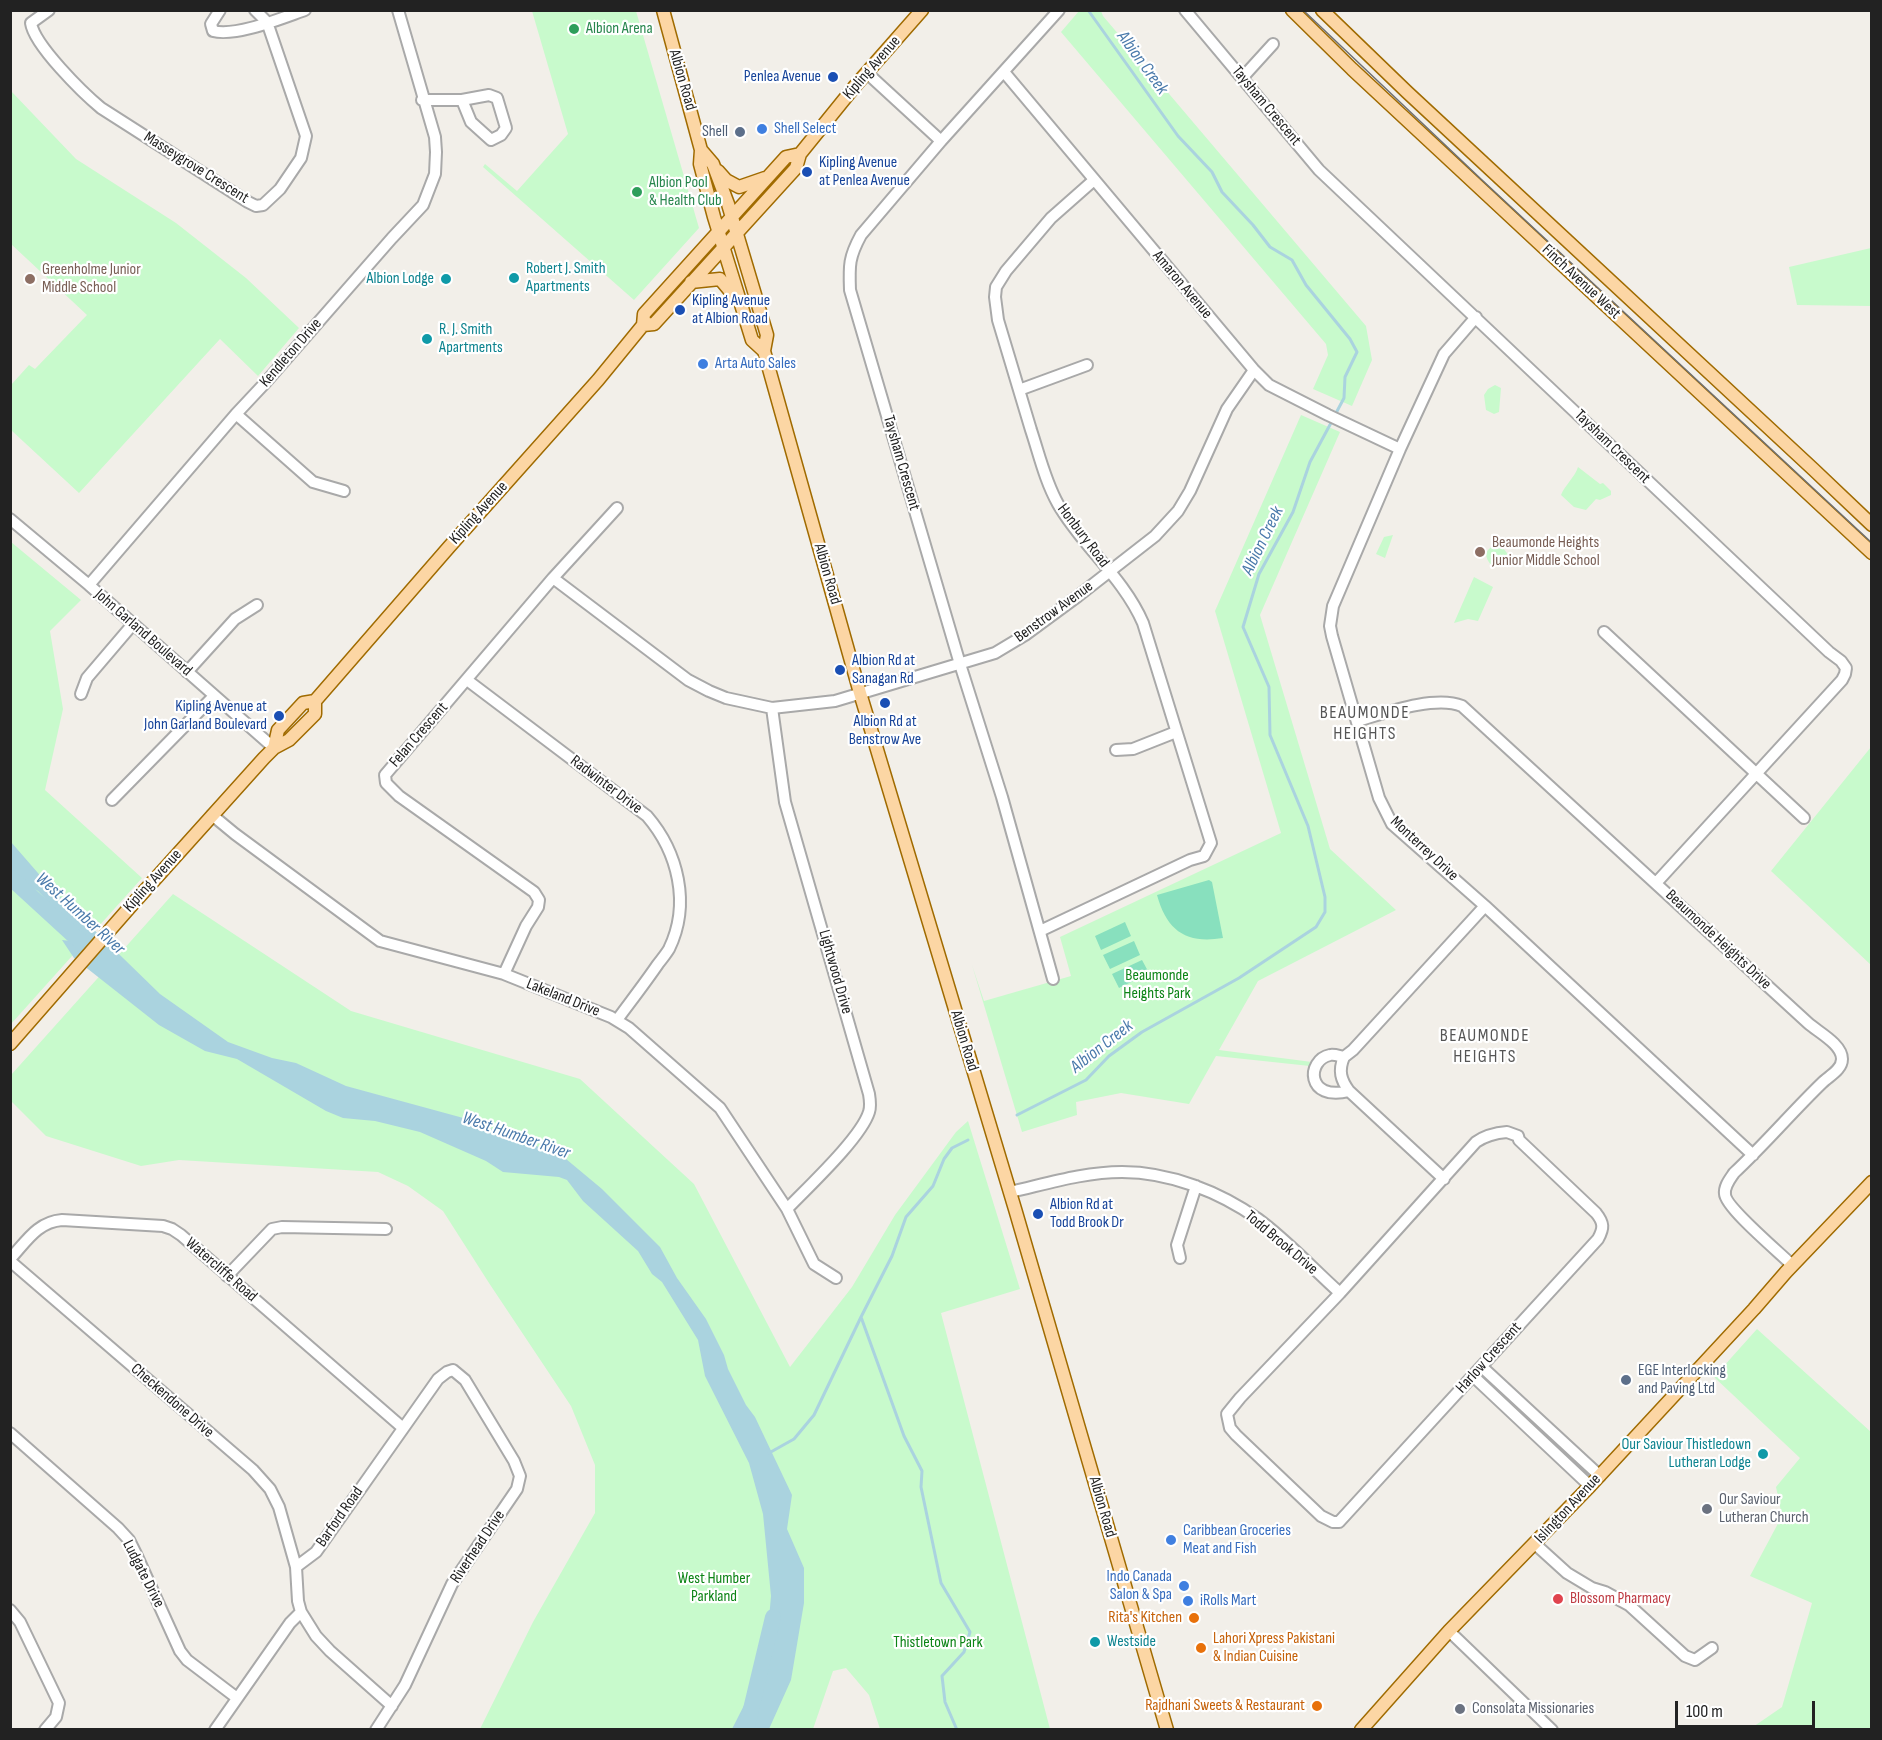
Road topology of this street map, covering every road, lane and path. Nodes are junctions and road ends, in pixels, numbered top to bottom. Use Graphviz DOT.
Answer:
graph roads {
  1 [pos="49,10"];
  2 [pos="220,10"];
  3 [pos="255,10"];
  4 [pos="305,10"];
  5 [pos="398,10"];
  6 [pos="663,10"];
  7 [pos="922,10"];
  8 [pos="1059,10"];
  9 [pos="1185,10"];
  10 [pos="1292,10"];
  11 [pos="1322,10"];
  12 [pos="267,22"];
  13 [pos="1273,44"];
  14 [pos="1004,72"];
  15 [pos="867,73"];
  16 [pos="1243,77"];
  17 [pos="422,100"];
  18 [pos="462,100"];
  19 [pos="941,141"];
  20 [pos="702,150"];
  21 [pos="800,154"];
  22 [pos="713,164"];
  23 [pos="769,176"];
  24 [pos="1094,180"];
  25 [pos="732,216"];
  26 [pos="719,230"];
  27 [pos="738,232"];
  28 [pos="723,247"];
  29 [pos="691,282"];
  30 [pos="740,302"];
  31 [pos="1476,317"];
  32 [pos="643,325"];
  33 [pos="764,351"];
  34 [pos="1087,365"];
  35 [pos="1254,370"];
  36 [pos="1019,390"];
  37 [pos="236,414"];
  38 [pos="1400,449"];
  39 [pos="344,491"];
  40 [pos="617,508"];
  41 [pos="10,519"];
  42 [pos="1872,525"];
  43 [pos="1872,553"];
  44 [pos="1109,572"];
  45 [pos="553,578"];
  46 [pos="89,585"];
  47 [pos="257,605"];
  48 [pos="133,624"];
  49 [pos="1604,632"];
  50 [pos="960,664"];
  51 [pos="187,672"];
  52 [pos="466,680"];
  53 [pos="860,693"];
  54 [pos="81,694"];
  55 [pos="214,696"];
  56 [pos="772,708"];
  57 [pos="1357,721"];
  58 [pos="1176,732"];
  59 [pos="274,748"];
  60 [pos="1116,750"];
  61 [pos="1757,774"];
  62 [pos="112,800"];
  63 [pos="212,815"];
  64 [pos="1804,818"];
  65 [pos="1656,883"];
  66 [pos="1485,906"];
  67 [pos="1040,931"];
  68 [pos="504,974"];
  69 [pos="1053,979"];
  70 [pos="616,1020"];
  71 [pos="10,1044"];
  72 [pos="1344,1058"];
  73 [pos="1349,1091"];
  74 [pos="1753,1155"];
  75 [pos="1444,1179"];
  76 [pos="1872,1182"];
  77 [pos="1196,1186"];
  78 [pos="1010,1192"];
  79 [pos="787,1209"];
  80 [pos="386,1229"];
  81 [pos="1180,1258"];
  82 [pos="10,1260"];
  83 [pos="1792,1265"];
  84 [pos="227,1276"];
  85 [pos="836,1278"];
  86 [pos="1340,1293"];
  87 [pos="1482,1367"];
  88 [pos="453,1370"];
  89 [pos="1473,1376"];
  90 [pos="403,1428"];
  91 [pos="10,1433"];
  92 [pos="1599,1476"];
  93 [pos="1590,1486"];
  94 [pos="1535,1544"];
  95 [pos="297,1567"];
  96 [pos="10,1610"];
  97 [pos="302,1612"];
  98 [pos="1449,1631"];
  99 [pos="1712,1648"];
  100 [pos="237,1698"];
  101 [pos="392,1706"];
  102 [pos="45,1730"];
  103 [pos="215,1730"];
  104 [pos="376,1730"];
  105 [pos="1167,1730"];
  106 [pos="1361,1730"];
  107 [pos="1552,1730"];
  1 -- 12 [label="street, Masseygrove Crescent"];
  2 -- 12 [label="street"];
  3 -- 12 [label="street"];
  4 -- 12 [label="street"];
  5 -- 17 [label="street, Kendleton Drive"];
  6 -- 20 [label="main road, Albion Road"];
  7 -- 15 [label="main road, Kipling Avenue"];
  8 -- 14 [label="street, Taysham Crescent"];
  9 -- 16 [label="street, Taysham Crescent"];
  10 -- 43 [label="main road, Finch Avenue West"];
  11 -- 42 [label="main road, Finch Avenue West"];
  13 -- 16 [label="street"];
  14 -- 19 [label="street, Taysham Crescent"];
  14 -- 24 [label="street, Amaron Avenue"];
  15 -- 19 [label="street"];
  15 -- 21 [label="main road, Kipling Avenue"];
  16 -- 31 [label="street, Taysham Crescent"];
  17 -- 18 [label="street"];
  17 -- 37 [label="street, Kendleton Drive"];
  18 -- 18 [label="street"];
  19 -- 50 [label="street, Taysham Crescent"];
  20 -- 22 [label="main road, Albion Road"];
  20 -- 26 [label="main road, Albion Road"];
  21 -- 23 [label="main road, Kipling Avenue"];
  21 -- 27 [label="main road, Kipling Avenue"];
  22 -- 23 [label="main road"];
  22 -- 25 [label="main road, Albion Road"];
  23 -- 25 [label="main road, Kipling Avenue"];
  24 -- 35 [label="street, Amaron Avenue"];
  24 -- 36 [label="street, Honbury Road"];
  25 -- 26 [label="main road, Kipling Avenue"];
  25 -- 27 [label="main road, Albion Road"];
  26 -- 28 [label="main road, Albion Road"];
  26 -- 32 [label="main road, Kipling Avenue"];
  27 -- 28 [label="main road, Kipling Avenue"];
  27 -- 33 [label="main road, Albion Road"];
  28 -- 29 [label="main road, Kipling Avenue"];
  28 -- 30 [label="main road, Albion Road"];
  29 -- 30 [label="main road"];
  29 -- 32 [label="main road, Kipling Avenue"];
  30 -- 33 [label="main road, Albion Road"];
  31 -- 38 [label="street, Monterrey Drive"];
  31 -- 61 [label="street, Taysham Crescent"];
  32 -- 59 [label="main road, Kipling Avenue"];
  33 -- 53 [label="main road, Albion Road"];
  34 -- 36 [label="street"];
  35 -- 38 [label="street, Amaron Avenue"];
  35 -- 44 [label="street, Benstrow Avenue"];
  36 -- 44 [label="street, Honbury Road"];
  37 -- 39 [label="street"];
  37 -- 46 [label="street, Kendleton Drive"];
  38 -- 57 [label="street, Monterrey Drive"];
  40 -- 45 [label="street, Felan Crescent"];
  41 -- 46 [label="street, John Garland Boulevard"];
  44 -- 50 [label="street, Benstrow Avenue"];
  44 -- 58 [label="street, Honbury Road"];
  45 -- 52 [label="street, Felan Crescent"];
  45 -- 56 [label="street, Benstrow Avenue"];
  46 -- 48 [label="street, John Garland Boulevard"];
  47 -- 51 [label="street"];
  48 -- 51 [label="street, John Garland Boulevard"];
  48 -- 54 [label="street"];
  49 -- 61 [label="street"];
  50 -- 53 [label="street, Benstrow Avenue"];
  50 -- 67 [label="street, Taysham Crescent"];
  51 -- 55 [label="street, John Garland Boulevard"];
  52 -- 68 [label="street, Felan Crescent"];
  52 -- 70 [label="street, Radwinter Drive"];
  53 -- 56 [label="street, Benstrow Avenue"];
  53 -- 78 [label="main road, Albion Road"];
  55 -- 59 [label="street, John Garland Boulevard"];
  55 -- 62 [label="street"];
  56 -- 79 [label="street, Lightwood Drive"];
  57 -- 65 [label="street, Beaumonde Heights Drive"];
  57 -- 66 [label="street, Monterrey Drive"];
  58 -- 60 [label="street"];
  58 -- 67 [label="street, Honbury Road"];
  59 -- 63 [label="main road, Kipling Avenue"];
  61 -- 64 [label="street"];
  61 -- 65 [label="street, Taysham Crescent"];
  63 -- 68 [label="street, Lakeland Drive"];
  63 -- 71 [label="main road, Kipling Avenue"];
  65 -- 74 [label="street, Beaumonde Heights Drive"];
  66 -- 72 [label="street"];
  66 -- 74 [label="street, Monterrey Drive"];
  67 -- 69 [label="street, Taysham Crescent"];
  68 -- 70 [label="street, Lakeland Drive"];
  70 -- 79 [label="street, Lakeland Drive"];
  72 -- 73 [label="street"];
  72 -- 73 [label="street"];
  73 -- 75 [label="street"];
  74 -- 83 [label="street, Beaumonde Heights Drive"];
  75 -- 86 [label="street, Harlow Crescent"];
  75 -- 87 [label="street, Harlow Crescent"];
  76 -- 83 [label="main road, Islington Avenue"];
  77 -- 78 [label="street, Todd Brook Drive"];
  77 -- 81 [label="street"];
  77 -- 86 [label="street, Todd Brook Drive"];
  78 -- 105 [label="main road, Albion Road"];
  79 -- 85 [label="street, Lakeland Drive"];
  80 -- 84 [label="street"];
  82 -- 84 [label="street, Watercliffe Road"];
  82 -- 95 [label="street, Checkendone Drive"];
  83 -- 92 [label="main road, Islington Avenue"];
  84 -- 90 [label="street, Watercliffe Road"];
  86 -- 89 [label="street, Harlow Crescent"];
  87 -- 89 [label="street, Harlow Crescent"];
  87 -- 92 [label="street"];
  88 -- 90 [label="street, Barford Road"];
  88 -- 101 [label="street, Riverhead Drive"];
  89 -- 93 [label="street"];
  90 -- 95 [label="street, Barford Road"];
  91 -- 100 [label="street, Ludgate Drive"];
  92 -- 93 [label="main road, Islington Avenue"];
  93 -- 94 [label="main road, Islington Avenue"];
  94 -- 98 [label="main road, Islington Avenue"];
  94 -- 99 [label="street"];
  95 -- 97 [label="street"];
  96 -- 102 [label="street"];
  97 -- 100 [label="street"];
  97 -- 101 [label="street"];
  98 -- 106 [label="main road, Islington Avenue"];
  98 -- 107 [label="street"];
  100 -- 103 [label="street"];
  101 -- 104 [label="street, Riverhead Drive"];
}
